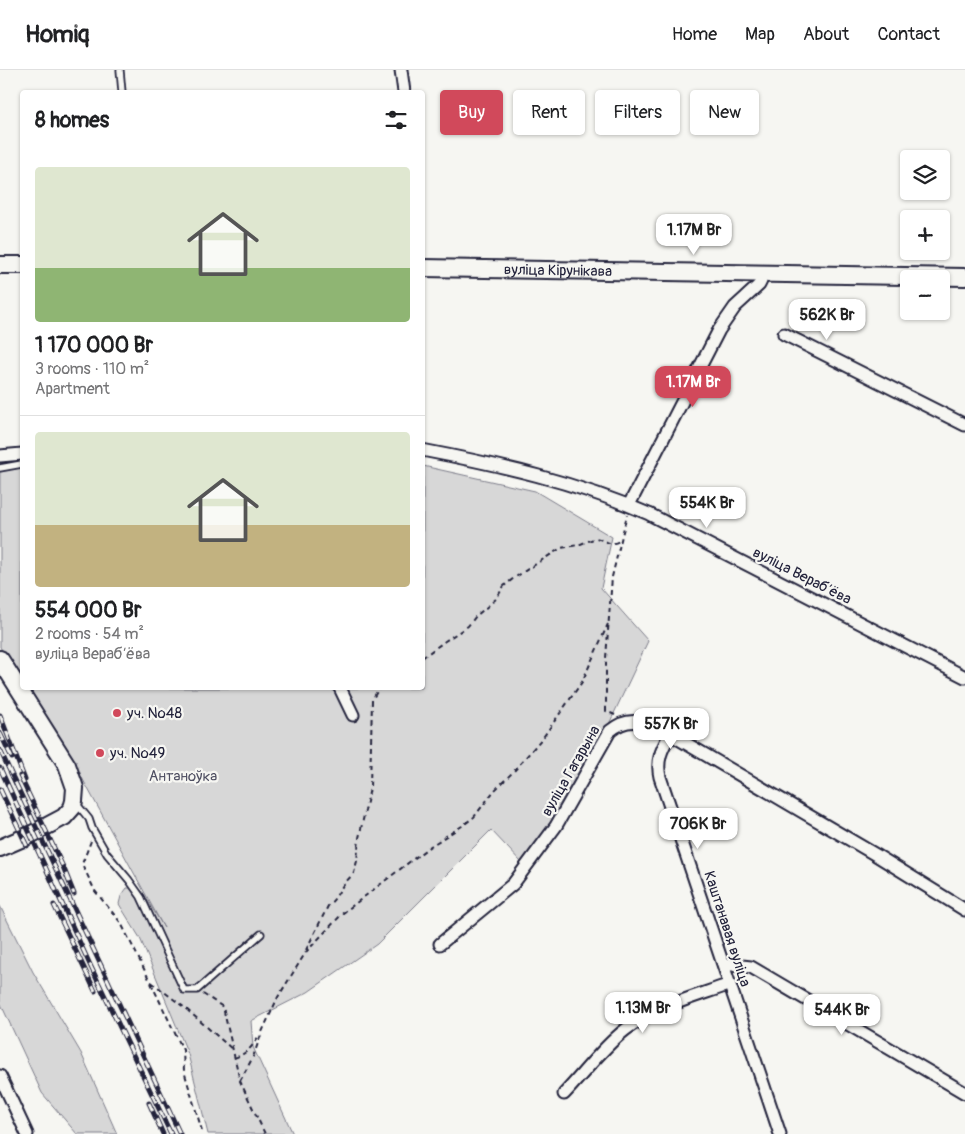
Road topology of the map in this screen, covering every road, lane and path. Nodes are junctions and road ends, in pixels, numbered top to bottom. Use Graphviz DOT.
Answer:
graph roads {
  1 [pos="120,70"];
  2 [pos="400,70"];
  3 [pos="122,90"];
  4 [pos="404,90"];
  5 [pos="0,265"];
  6 [pos="20,265"];
  7 [pos="425,265"];
  8 [pos="762,273"];
  9 [pos="965,277"];
  10 [pos="784,334"];
  11 [pos="965,426"];
  12 [pos="425,451"];
  13 [pos="20,454"];
  14 [pos="0,456"];
  15 [pos="20,464"];
  16 [pos="0,468"];
  17 [pos="629,505"];
  18 [pos="621,540"];
  19 [pos="608,624"];
  20 [pos="425,656"];
  21 [pos="0,659"];
  22 [pos="965,678"];
  23 [pos="341,690"];
  24 [pos="378,690"];
  25 [pos="353,715"];
  26 [pos="626,721"];
  27 [pos="670,734"];
  28 [pos="74,801"];
  29 [pos="92,828"];
  30 [pos="0,848"];
  31 [pos="965,910"];
  32 [pos="261,934"];
  33 [pos="440,944"];
  34 [pos="306,952"];
  35 [pos="724,964"];
  36 [pos="150,981"];
  37 [pos="730,984"];
  38 [pos="197,990"];
  39 [pos="262,1032"];
  40 [pos="232,1049"];
  41 [pos="234,1058"];
  42 [pos="0,1076"];
  43 [pos="240,1081"];
  44 [pos="965,1093"];
  45 [pos="564,1094"];
  46 [pos="27,1134"];
  47 [pos="202,1134"];
  48 [pos="266,1134"];
  49 [pos="780,1134"];
  1 -- 3 [label="lane"];
  2 -- 4 [label="street"];
  5 -- 6 [label="street"];
  7 -- 8 [label="street, вуліца Кірунікава"];
  8 -- 9 [label="street, вуліца Кірунікава"];
  8 -- 17 [label="street"];
  10 -- 11 [label="street"];
  12 -- 17 [label="street, вуліца Верабʼёва"];
  13 -- 14 [label="street"];
  15 -- 16 [label="lane"];
  17 -- 18 [label="path"];
  17 -- 22 [label="street, вуліца Верабʼёва"];
  18 -- 19 [label="path"];
  18 -- 20 [label="path"];
  19 -- 26 [label="path"];
  19 -- 34 [label="path"];
  21 -- 28 [label="street"];
  23 -- 25 [label="street"];
  24 -- 34 [label="path"];
  26 -- 27 [label="street"];
  26 -- 33 [label="street, вуліца Гагарына"];
  27 -- 31 [label="street"];
  27 -- 35 [label="street, Каштанавая вуліца"];
  28 -- 29 [label="lane"];
  28 -- 30 [label="street"];
  29 -- 36 [label="path"];
  29 -- 38 [label="lane"];
  32 -- 38 [label="lane"];
  34 -- 39 [label="path"];
  35 -- 37 [label="street, Каштанавая вуліца"];
  35 -- 44 [label="street"];
  36 -- 40 [label="path"];
  36 -- 47 [label="path"];
  37 -- 45 [label="street"];
  37 -- 49 [label="street, Каштанавая вуліца"];
  38 -- 40 [label="path"];
  39 -- 41 [label="path"];
  39 -- 43 [label="path"];
  40 -- 41 [label="path"];
  41 -- 43 [label="path"];
  42 -- 46 [label="street"];
  43 -- 48 [label="path"];
}
